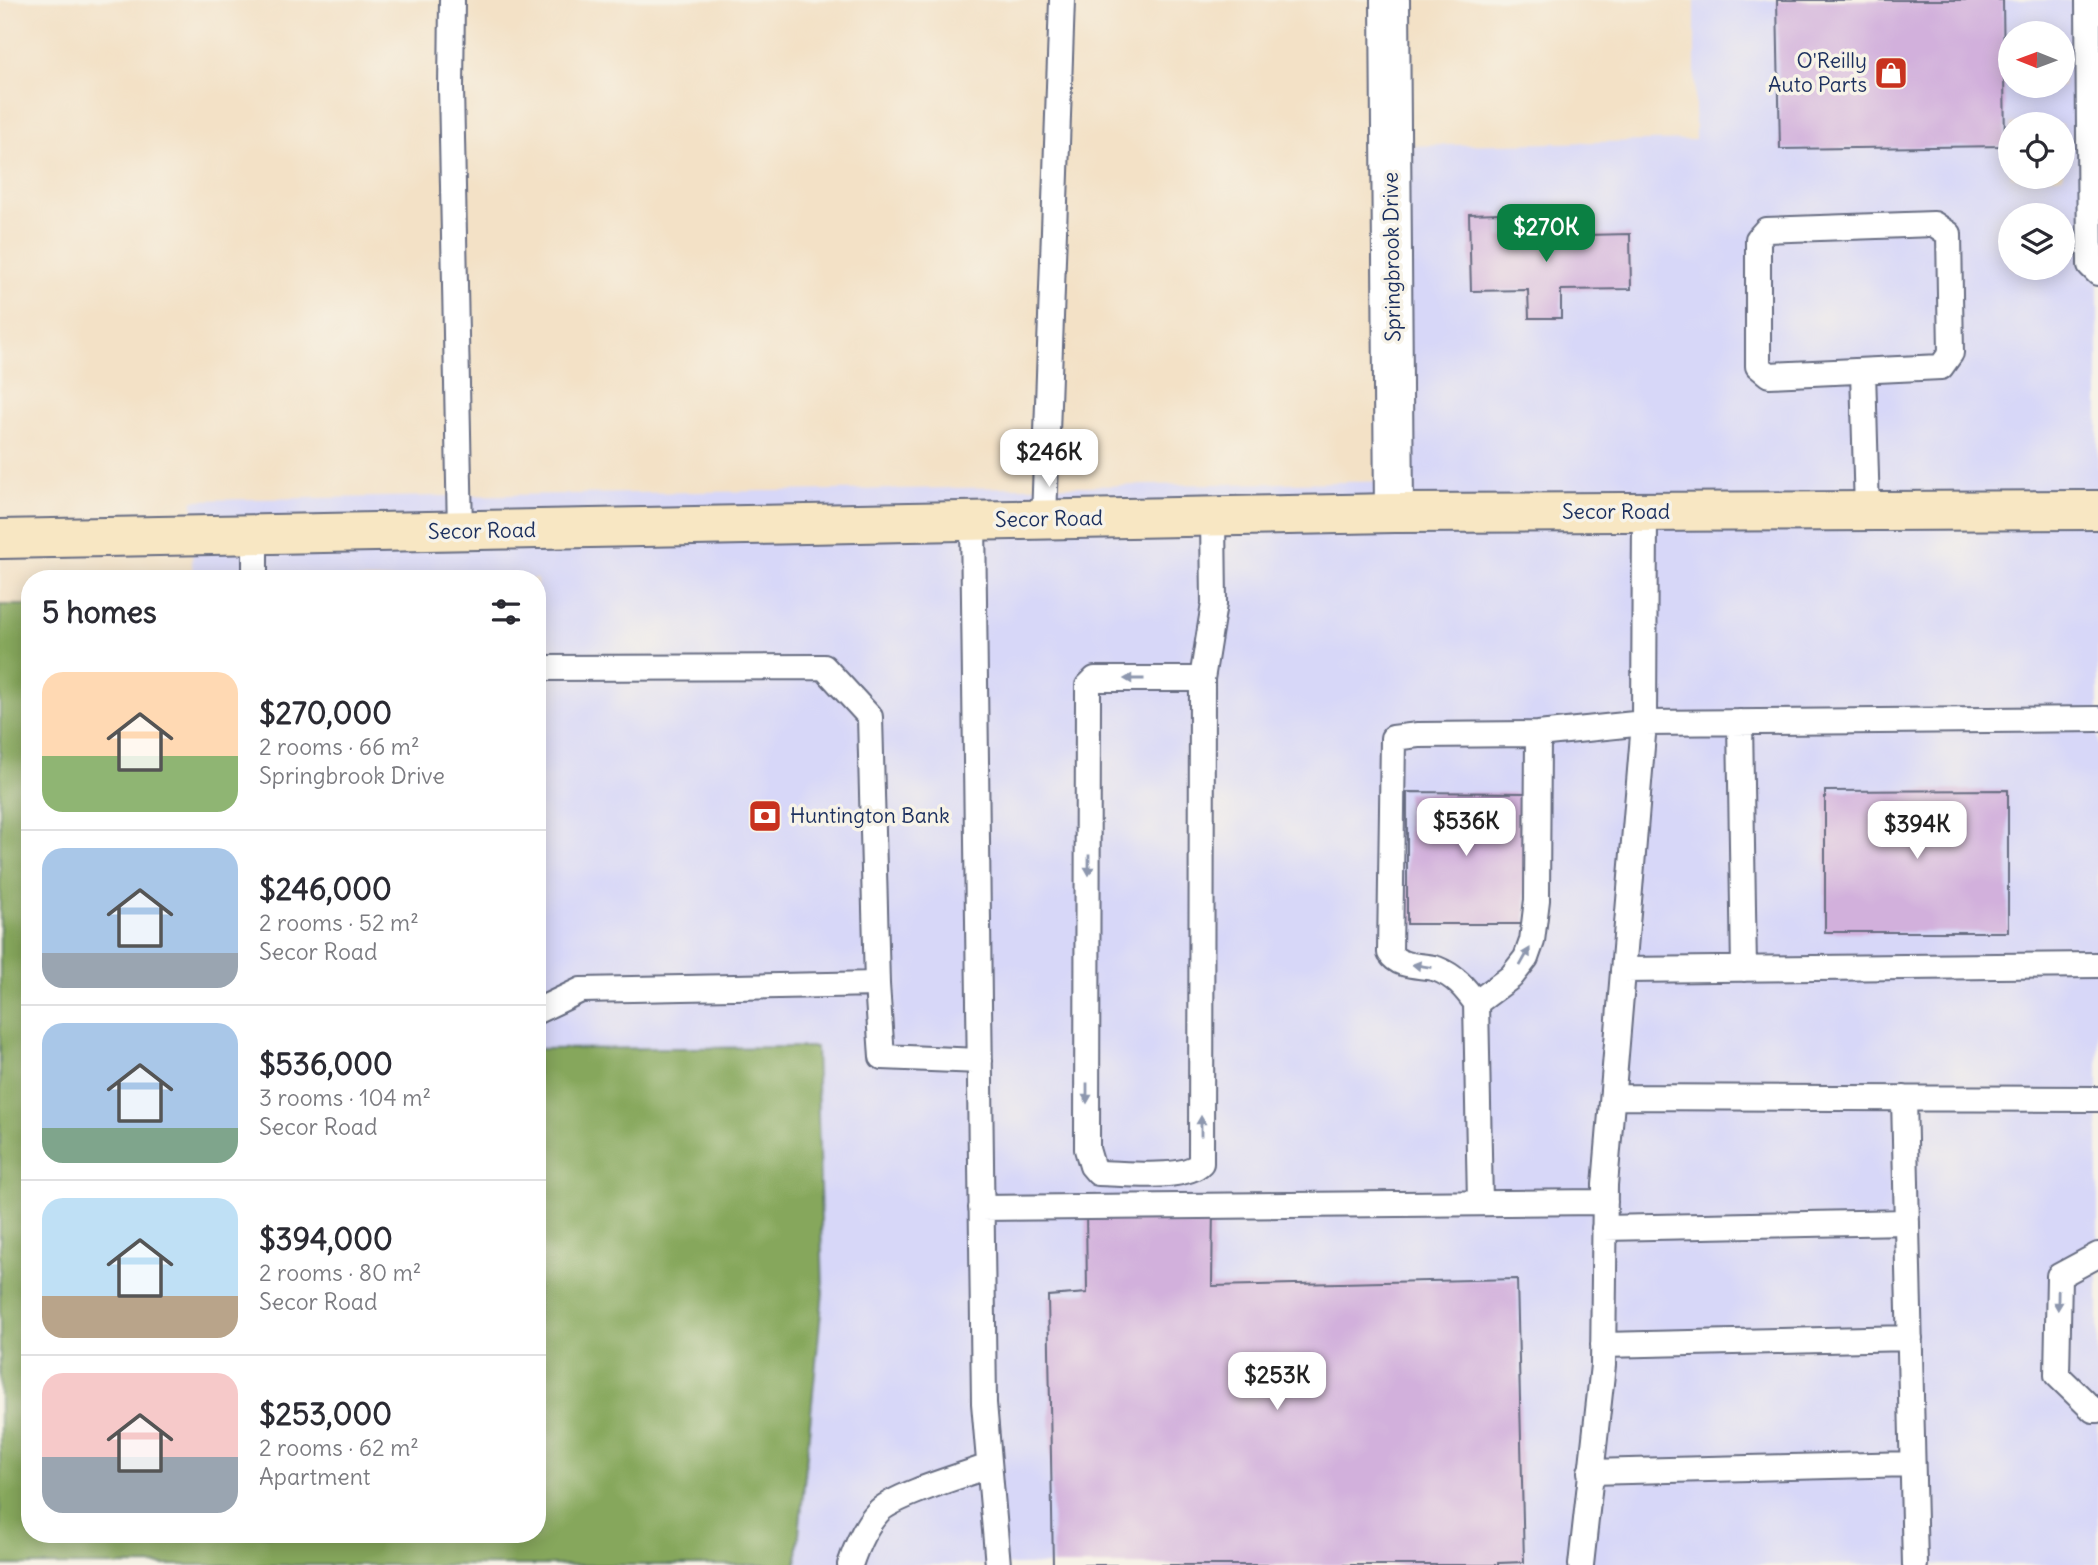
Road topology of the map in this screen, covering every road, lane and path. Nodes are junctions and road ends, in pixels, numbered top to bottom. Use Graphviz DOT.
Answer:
graph roads {
  1 [pos="452,0"];
  2 [pos="1062,0"];
  3 [pos="1390,0"];
  4 [pos="2088,0"];
  5 [pos="2098,274"];
  6 [pos="1863,371"];
  7 [pos="2098,510"];
  8 [pos="1867,511"];
  9 [pos="1645,512"];
  10 [pos="1394,513"];
  11 [pos="1213,517"];
  12 [pos="1044,519"];
  13 [pos="973,520"];
  14 [pos="460,531"];
  15 [pos="255,535"];
  16 [pos="0,539"];
  17 [pos="255,570"];
  18 [pos="546,668"];
  19 [pos="1202,678"];
  20 [pos="2098,719"];
  21 [pos="1740,722"];
  22 [pos="1644,723"];
  23 [pos="1538,734"];
  24 [pos="2098,965"];
  25 [pos="1744,969"];
  26 [pos="1623,970"];
  27 [pos="877,984"];
  28 [pos="1476,1003"];
  29 [pos="546,1007"];
  30 [pos="980,1061"];
  31 [pos="1613,1097"];
  32 [pos="1904,1098"];
  33 [pos="2098,1099"];
  34 [pos="1605,1202"];
  35 [pos="1480,1203"];
  36 [pos="981,1208"];
  37 [pos="1907,1222"];
  38 [pos="1604,1228"];
  39 [pos="2098,1255"];
  40 [pos="1910,1338"];
  41 [pos="1603,1345"];
  42 [pos="2098,1410"];
  43 [pos="1912,1464"];
  44 [pos="989,1466"];
  45 [pos="1590,1472"];
  46 [pos="850,1565"];
  47 [pos="998,1565"];
  48 [pos="1581,1565"];
  49 [pos="1915,1565"];
  1 -- 14 [label="lane"];
  2 -- 12 [label="lane"];
  3 -- 10 [label="street, Springbrook Drive"];
  4 -- 5 [label="lane"];
  6 -- 6 [label="lane"];
  6 -- 8 [label="lane"];
  7 -- 8 [label="street, Secor Road"];
  8 -- 9 [label="street, Secor Road"];
  9 -- 10 [label="street, Secor Road"];
  9 -- 22 [label="lane"];
  10 -- 11 [label="street, Secor Road"];
  11 -- 12 [label="street, Secor Road"];
  11 -- 19 [label="lane"];
  12 -- 13 [label="street, Secor Road"];
  13 -- 14 [label="street, Secor Road"];
  13 -- 30 [label="lane"];
  14 -- 15 [label="street, Secor Road"];
  15 -- 16 [label="street, Secor Road"];
  15 -- 17 [label="lane"];
  18 -- 27 [label="lane"];
  19 -- 19 [label="lane, one-way"];
  20 -- 21 [label="lane"];
  21 -- 22 [label="lane"];
  21 -- 25 [label="lane"];
  22 -- 23 [label="lane"];
  22 -- 26 [label="lane"];
  28 -- 23 [label="lane, one-way"];
  28 -- 23 [label="lane, one-way"];
  24 -- 25 [label="lane"];
  25 -- 26 [label="lane"];
  26 -- 31 [label="lane"];
  27 -- 29 [label="lane"];
  27 -- 30 [label="lane"];
  28 -- 35 [label="lane"];
  30 -- 36 [label="lane"];
  31 -- 32 [label="lane"];
  31 -- 34 [label="lane"];
  32 -- 33 [label="lane"];
  32 -- 37 [label="lane"];
  34 -- 35 [label="lane"];
  34 -- 38 [label="lane"];
  35 -- 36 [label="lane"];
  36 -- 44 [label="lane"];
  37 -- 38 [label="lane"];
  37 -- 40 [label="lane"];
  38 -- 41 [label="lane"];
  39 -- 42 [label="lane, one-way"];
  40 -- 41 [label="lane"];
  40 -- 43 [label="lane"];
  41 -- 45 [label="lane"];
  43 -- 45 [label="lane"];
  43 -- 49 [label="lane"];
  44 -- 46 [label="lane"];
  44 -- 47 [label="lane"];
  45 -- 48 [label="lane"];
}
